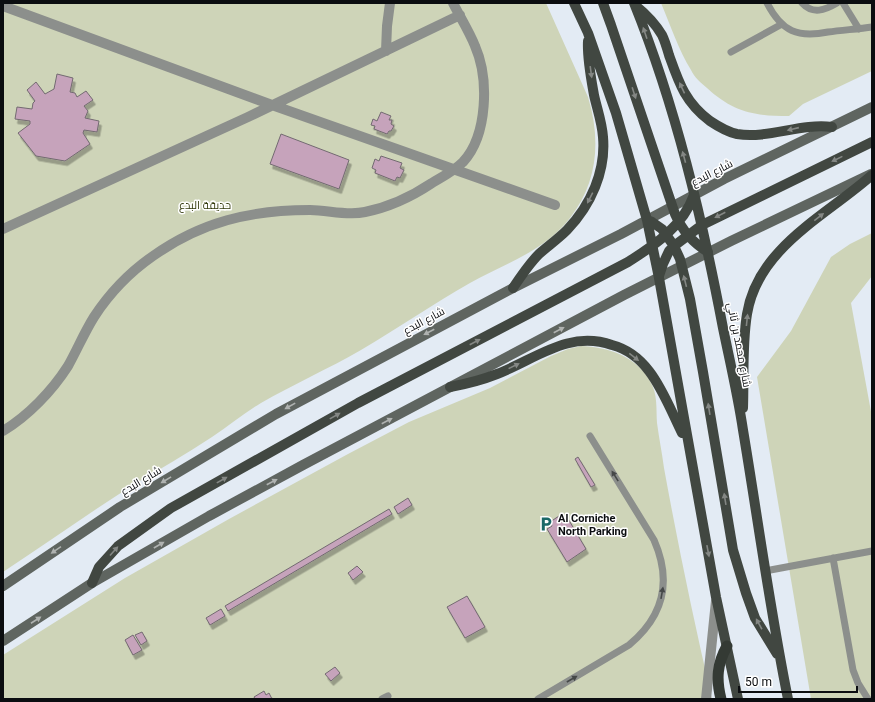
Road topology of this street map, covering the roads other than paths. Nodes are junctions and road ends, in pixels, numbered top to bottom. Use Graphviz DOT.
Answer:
graph roads {
  1 [pos="390,3"];
  2 [pos="453,3"];
  3 [pos="574,3"];
  4 [pos="603,3"];
  5 [pos="767,3"];
  6 [pos="802,3"];
  7 [pos="837,3"];
  8 [pos="843,3"];
  9 [pos="635,4"];
  10 [pos="3,6"];
  11 [pos="460,16"];
  12 [pos="782,24"];
  13 [pos="872,27"];
  14 [pos="859,29"];
  15 [pos="588,33"];
  16 [pos="386,51"];
  17 [pos="731,52"];
  18 [pos="272,105"];
  19 [pos="872,107"];
  20 [pos="832,127"];
  21 [pos="872,142"];
  22 [pos="454,170"];
  23 [pos="872,174"];
  24 [pos="694,195"];
  25 [pos="555,206"];
  26 [pos="672,207"];
  27 [pos="647,220"];
  28 [pos="678,222"];
  29 [pos="702,225"];
  30 [pos="3,229"];
  31 [pos="667,235"];
  32 [pos="688,235"];
  33 [pos="674,246"];
  34 [pos="653,247"];
  35 [pos="708,252"];
  36 [pos="682,266"];
  37 [pos="659,278"];
  38 [pos="513,288"];
  39 [pos="450,387"];
  40 [pos="743,428"];
  41 [pos="3,431"];
  42 [pos="590,436"];
  43 [pos="688,444"];
  44 [pos="872,551"];
  45 [pos="833,558"];
  46 [pos="765,571"];
  47 [pos="92,583"];
  48 [pos="3,586"];
  49 [pos="716,597"];
  50 [pos="3,641"];
  51 [pos="727,646"];
  52 [pos="780,657"];
  53 [pos="538,699"];
  54 [pos="706,699"];
  55 [pos="721,699"];
  56 [pos="738,699"];
  57 [pos="788,699"];
  58 [pos="868,699"];
  1 -- 16 [label="street"];
  2 -- 11 [label="street"];
  3 -- 15 [label="main road"];
  4 -- 26 [label="main road, one-way"];
  5 -- 12 [label="lane"];
  6 -- 7 [label="lane"];
  8 -- 14 [label="lane"];
  20 -- 9 [label="main road, one-way"];
  24 -- 9 [label="main road, شارع محمد بن ثاني, one-way"];
  10 -- 18 [label="street"];
  11 -- 16 [label="street"];
  11 -- 22 [label="street"];
  12 -- 14 [label="lane"];
  12 -- 17 [label="lane"];
  13 -- 14 [label="lane"];
  15 -- 27 [label="main road"];
  15 -- 38 [label="main road, one-way"];
  16 -- 18 [label="street"];
  18 -- 22 [label="street"];
  18 -- 30 [label="street"];
  19 -- 20 [label="main road, شارع البدع"];
  20 -- 24 [label="main road, شارع البدع"];
  21 -- 29 [label="main road, one-way"];
  22 -- 25 [label="street"];
  22 -- 41 [label="street"];
  23 -- 35 [label="main road"];
  40 -- 23 [label="main road, one-way"];
  24 -- 26 [label="main road, شارع البدع"];
  24 -- 28 [label="main road"];
  24 -- 29 [label="main road, شارع محمد بن ثاني"];
  26 -- 27 [label="main road, شارع البدع"];
  26 -- 28 [label="main road"];
  27 -- 31 [label="main road"];
  27 -- 34 [label="main road"];
  27 -- 38 [label="main road, شارع البدع"];
  28 -- 31 [label="main road"];
  28 -- 32 [label="main road"];
  29 -- 32 [label="main road"];
  29 -- 35 [label="main road, شارع محمد بن ثاني"];
  31 -- 33 [label="main road"];
  31 -- 34 [label="main road"];
  32 -- 33 [label="main road"];
  32 -- 35 [label="main road"];
  33 -- 36 [label="main road"];
  33 -- 37 [label="main road"];
  34 -- 37 [label="main road"];
  47 -- 34 [label="main road, one-way"];
  35 -- 36 [label="main road"];
  35 -- 40 [label="main road, شارع محمد بن ثاني"];
  36 -- 37 [label="main road"];
  52 -- 36 [label="main road, one-way"];
  39 -- 37 [label="main road, one-way"];
  37 -- 43 [label="main road"];
  38 -- 48 [label="main road, شارع البدع, one-way"];
  39 -- 43 [label="main road, one-way"];
  47 -- 39 [label="main road, one-way"];
  40 -- 46 [label="main road, شارع محمد بن ثاني"];
  53 -- 42 [label="lane, one-way"];
  43 -- 49 [label="main road, one-way"];
  44 -- 45 [label="lane"];
  45 -- 46 [label="lane"];
  45 -- 58 [label="lane"];
  46 -- 52 [label="main road, شارع محمد بن ثاني"];
  50 -- 47 [label="main road, one-way"];
  49 -- 51 [label="main road"];
  49 -- 54 [label="street"];
  51 -- 55 [label="highway"];
  51 -- 56 [label="main road"];
  52 -- 57 [label="main road, شارع محمد بن ثاني"];
}
